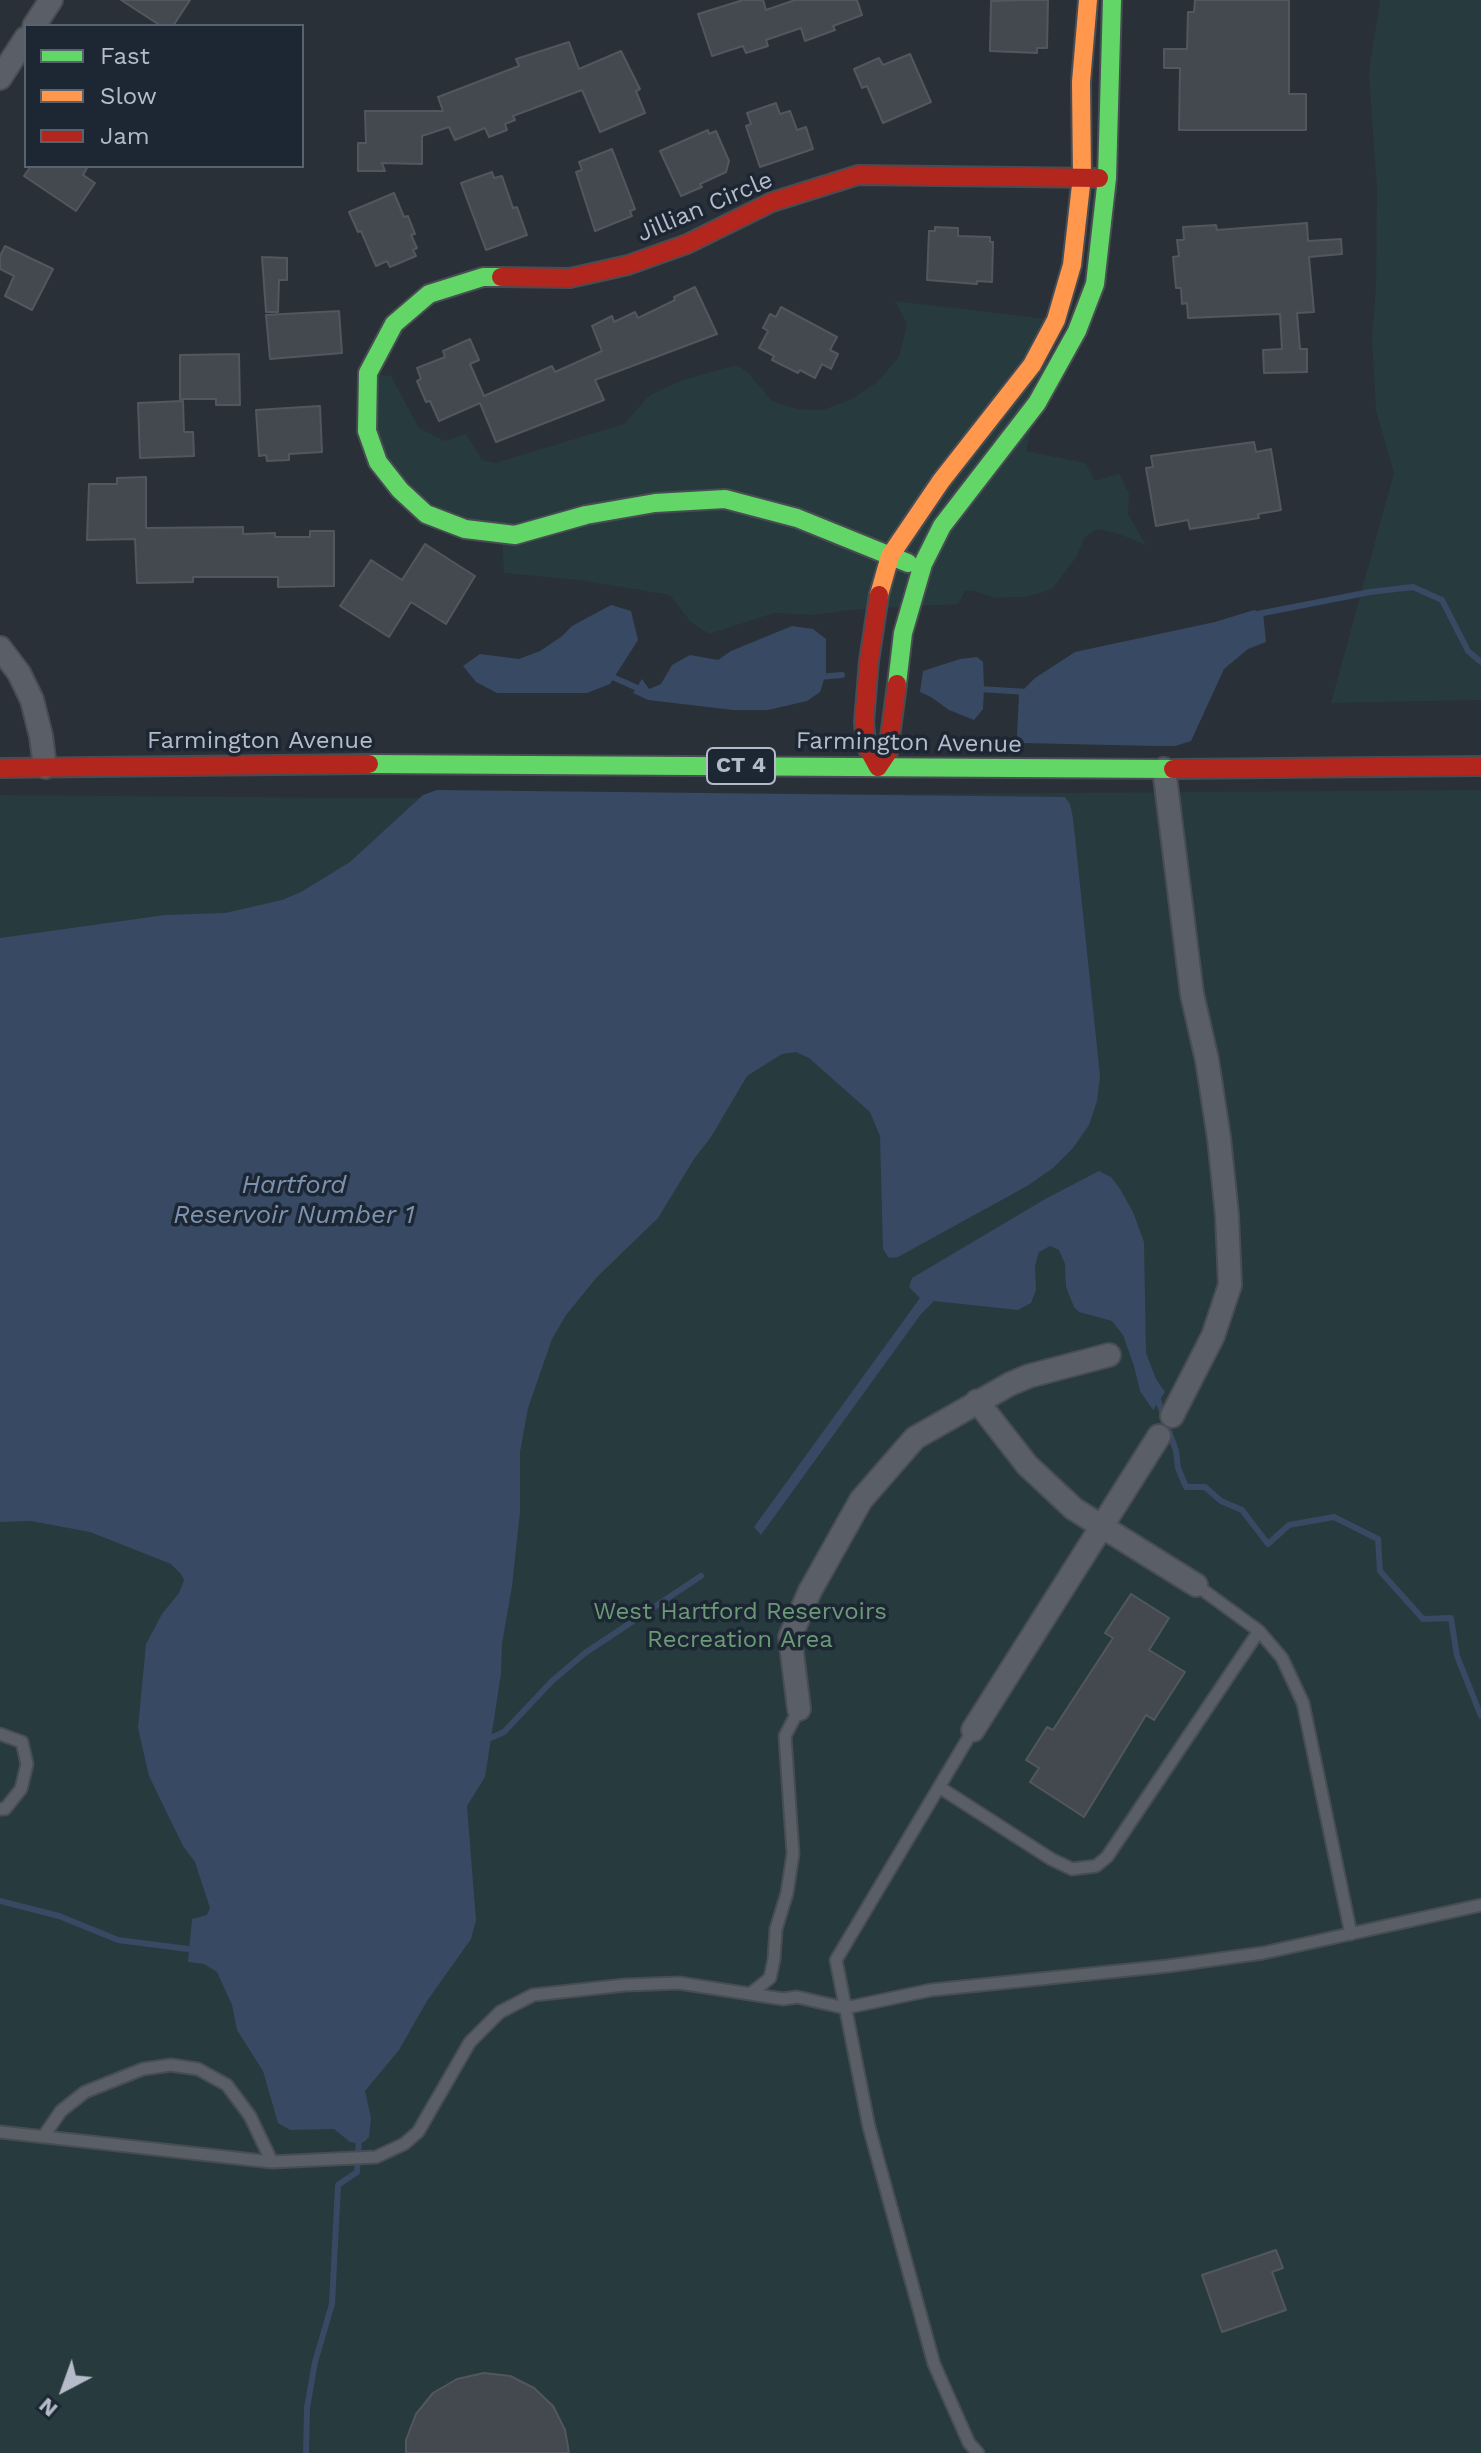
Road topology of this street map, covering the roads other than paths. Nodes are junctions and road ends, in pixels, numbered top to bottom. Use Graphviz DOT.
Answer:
graph roads {
  1 [pos="51,0"];
  2 [pos="1088,0"];
  3 [pos="1112,0"];
  4 [pos="35,24"];
  5 [pos="24,41"];
  6 [pos="0,78"];
  7 [pos="1107,178"];
  8 [pos="1081,180"];
  9 [pos="890,556"];
  10 [pos="921,567"];
  11 [pos="0,648"];
  12 [pos="1481,766"];
  13 [pos="45,767"];
  14 [pos="878,767"];
  15 [pos="0,768"];
  16 [pos="1164,769"];
  17 [pos="1109,1355"];
  18 [pos="977,1401"];
  19 [pos="1172,1416"];
  20 [pos="1159,1436"];
  21 [pos="1103,1526"];
  22 [pos="1196,1585"];
  23 [pos="1259,1631"];
  24 [pos="799,1709"];
  25 [pos="973,1730"];
  26 [pos="0,1734"];
  27 [pos="939,1787"];
  28 [pos="0,1809"];
  29 [pos="1481,1905"];
  30 [pos="1351,1934"];
  31 [pos="750,1994"];
  32 [pos="845,2008"];
  33 [pos="0,2132"];
  34 [pos="43,2137"];
  35 [pos="272,2162"];
  36 [pos="978,2453"];
  1 -- 4 [label="street"];
  2 -- 8 [label="street"];
  3 -- 7 [label="street"];
  5 -- 6 [label="street"];
  7 -- 8 [label="street, Jillian Circle"];
  7 -- 10 [label="street"];
  8 -- 9 [label="street"];
  8 -- 9 [label="street, Jillian Circle"];
  9 -- 10 [label="street, Jillian Circle"];
  9 -- 14 [label="street"];
  10 -- 14 [label="street"];
  11 -- 13 [label="street"];
  12 -- 16 [label="street, Farmington Avenue / CT 4"];
  13 -- 14 [label="street, Farmington Avenue / CT 4"];
  13 -- 15 [label="street, Farmington Avenue / CT 4"];
  14 -- 16 [label="street, Farmington Avenue / CT 4"];
  16 -- 19 [label="street"];
  17 -- 18 [label="street"];
  18 -- 21 [label="street"];
  18 -- 24 [label="street"];
  19 -- 20 [label="lane"];
  20 -- 21 [label="street"];
  21 -- 22 [label="street"];
  21 -- 25 [label="street"];
  22 -- 23 [label="lane"];
  23 -- 27 [label="lane"];
  23 -- 30 [label="lane"];
  24 -- 31 [label="lane"];
  25 -- 27 [label="lane"];
  26 -- 28 [label="lane"];
  27 -- 32 [label="lane"];
  29 -- 30 [label="lane"];
  30 -- 32 [label="lane"];
  31 -- 32 [label="lane"];
  31 -- 35 [label="lane"];
  32 -- 36 [label="lane"];
  33 -- 34 [label="lane"];
  34 -- 35 [label="lane"];
  34 -- 35 [label="lane"];
}
